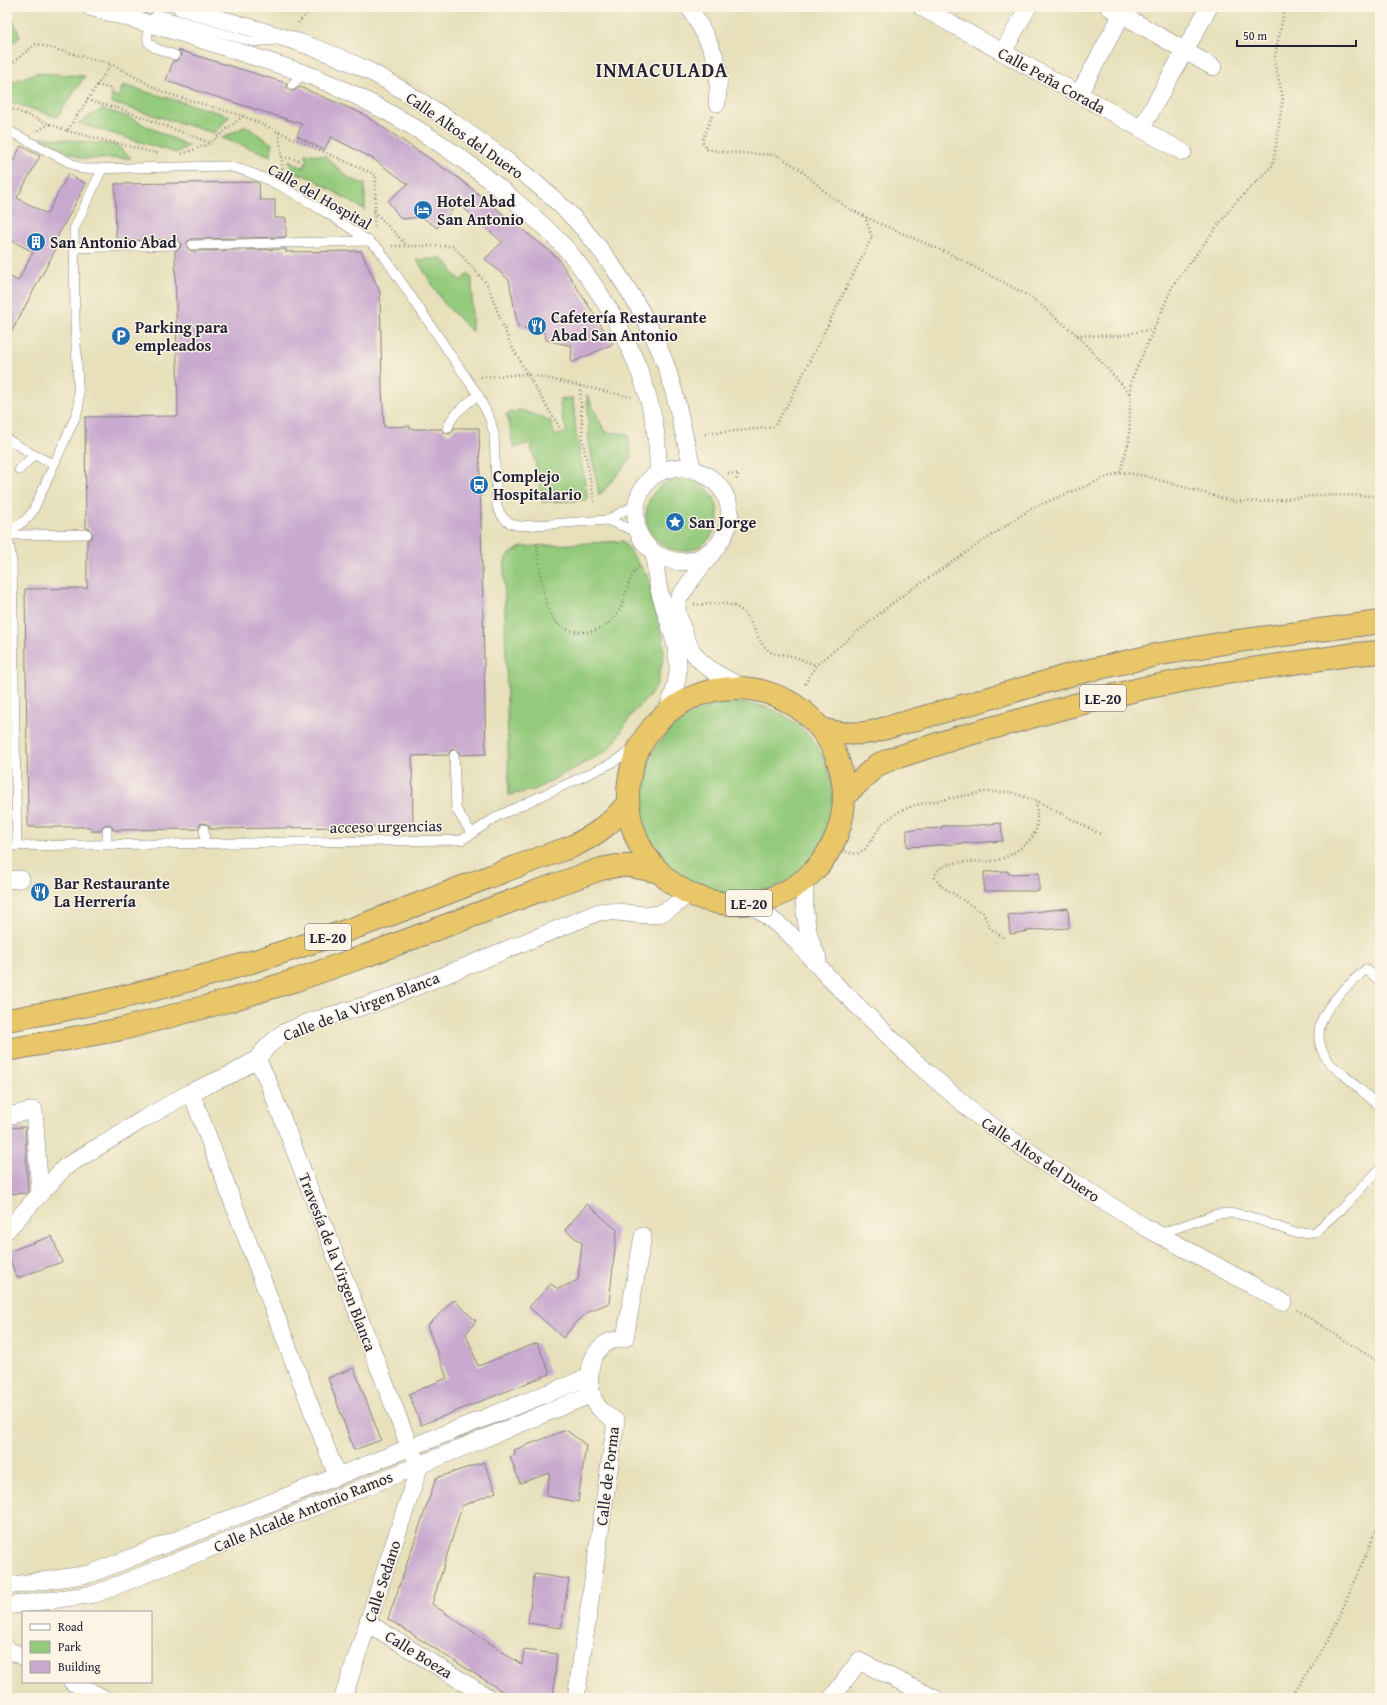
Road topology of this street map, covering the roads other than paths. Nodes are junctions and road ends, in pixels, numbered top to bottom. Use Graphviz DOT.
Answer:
graph roads {
  1 [pos="90,7"];
  2 [pos="181,7"];
  3 [pos="689,7"];
  4 [pos="922,7"];
  5 [pos="1028,7"];
  6 [pos="1208,7"];
  7 [pos="205,11"];
  8 [pos="1116,11"];
  9 [pos="941,12"];
  10 [pos="149,24"];
  11 [pos="288,39"];
  12 [pos="1185,50"];
  13 [pos="1003,52"];
  14 [pos="175,55"];
  15 [pos="1213,66"];
  16 [pos="1079,94"];
  17 [pos="717,103"];
  18 [pos="1141,129"];
  19 [pos="7,130"];
  20 [pos="1183,152"];
  21 [pos="102,169"];
  22 [pos="369,241"];
  23 [pos="175,245"];
  24 [pos="192,245"];
  25 [pos="73,248"];
  26 [pos="478,395"];
  27 [pos="448,428"];
  28 [pos="7,440"];
  29 [pos="34,455"];
  30 [pos="54,464"];
  31 [pos="693,469"];
  32 [pos="19,470"];
  33 [pos="658,474"];
  34 [pos="636,504"];
  35 [pos="607,520"];
  36 [pos="638,532"];
  37 [pos="87,534"];
  38 [pos="9,535"];
  39 [pos="717,546"];
  40 [pos="649,557"];
  41 [pos="1380,622"];
  42 [pos="1380,652"];
  43 [pos="745,688"];
  44 [pos="665,715"];
  45 [pos="821,730"];
  46 [pos="641,744"];
  47 [pos="454,755"];
  48 [pos="844,796"];
  49 [pos="628,803"];
  50 [pos="204,829"];
  51 [pos="107,830"];
  52 [pos="472,834"];
  53 [pos="205,844"];
  54 [pos="107,845"];
  55 [pos="7,846"];
  56 [pos="17,846"];
  57 [pos="660,872"];
  58 [pos="805,878"];
  59 [pos="690,893"];
  60 [pos="750,902"];
  61 [pos="828,978"];
  62 [pos="1380,981"];
  63 [pos="7,1020"];
  64 [pos="7,1050"];
  65 [pos="257,1059"];
  66 [pos="191,1092"];
  67 [pos="1380,1106"];
  68 [pos="7,1116"];
  69 [pos="1380,1169"];
  70 [pos="40,1194"];
  71 [pos="7,1230"];
  72 [pos="1158,1234"];
  73 [pos="643,1236"];
  74 [pos="1283,1302"];
  75 [pos="590,1386"];
  76 [pos="410,1448"];
  77 [pos="420,1465"];
  78 [pos="337,1476"];
  79 [pos="7,1586"];
  80 [pos="7,1606"];
  81 [pos="368,1623"];
  82 [pos="7,1649"];
  83 [pos="22,1656"];
  84 [pos="74,1683"];
  85 [pos="103,1698"];
  86 [pos="343,1698"];
  87 [pos="489,1698"];
  88 [pos="576,1698"];
  89 [pos="832,1698"];
  90 [pos="934,1698"];
  1 -- 10 [label="street, Calle Altos del Duero"];
  2 -- 7 [label="street, Calle Altos del Duero"];
  3 -- 17 [label="street"];
  4 -- 9 [label="street, Calle Peña Corada"];
  5 -- 13 [label="street"];
  6 -- 12 [label="street"];
  7 -- 11 [label="street, Calle Altos del Duero"];
  8 -- 12 [label="street"];
  8 -- 16 [label="street"];
  9 -- 13 [label="street, Calle Peña Corada"];
  10 -- 11 [label="lane, Calle Altos del Duero"];
  10 -- 14 [label="lane"];
  10 -- 33 [label="street, Calle Altos del Duero"];
  11 -- 31 [label="street, Calle Altos del Duero"];
  12 -- 15 [label="street"];
  12 -- 18 [label="street"];
  13 -- 16 [label="street, Calle Peña Corada"];
  16 -- 18 [label="street, Calle Peña Corada"];
  18 -- 20 [label="street, Calle Peña Corada"];
  19 -- 21 [label="lane, Calle del Hospital"];
  21 -- 22 [label="lane, Calle del Hospital"];
  21 -- 25 [label="lane"];
  22 -- 24 [label="lane"];
  22 -- 26 [label="lane, Calle del Hospital"];
  23 -- 25 [label="lane"];
  25 -- 30 [label="lane"];
  26 -- 27 [label="lane"];
  26 -- 35 [label="lane, Calle del Hospital"];
  28 -- 29 [label="lane"];
  29 -- 30 [label="lane"];
  29 -- 32 [label="lane"];
  30 -- 38 [label="lane"];
  31 -- 33 [label="street"];
  31 -- 39 [label="street"];
  33 -- 34 [label="street"];
  34 -- 35 [label="lane, Calle del Hospital"];
  34 -- 36 [label="street"];
  35 -- 36 [label="lane, Calle del Hospital"];
  36 -- 40 [label="street"];
  37 -- 38 [label="lane"];
  38 -- 56 [label="lane"];
  39 -- 40 [label="street"];
  39 -- 43 [label="street"];
  40 -- 44 [label="street"];
  41 -- 45 [label="highway, LE-20"];
  42 -- 48 [label="highway, LE-20"];
  43 -- 44 [label="highway, LE-20 / LE-20"];
  43 -- 45 [label="highway, LE-20 / LE-20"];
  44 -- 46 [label="highway, LE-20 / LE-20"];
  45 -- 48 [label="highway, LE-20 / LE-20"];
  46 -- 49 [label="highway, LE-20 / LE-20"];
  46 -- 52 [label="lane, acceso urgencias"];
  47 -- 52 [label="lane"];
  48 -- 58 [label="highway, LE-20 / LE-20"];
  49 -- 57 [label="highway, LE-20 / LE-20"];
  49 -- 63 [label="highway, LE-20"];
  50 -- 53 [label="lane"];
  51 -- 54 [label="lane"];
  52 -- 53 [label="lane, acceso urgencias"];
  53 -- 54 [label="lane, acceso urgencias"];
  54 -- 56 [label="lane, acceso urgencias"];
  55 -- 56 [label="lane, acceso urgencias"];
  57 -- 59 [label="highway, LE-20 / LE-20"];
  57 -- 64 [label="highway, LE-20"];
  58 -- 60 [label="highway, LE-20 / LE-20"];
  58 -- 61 [label="street, Calle Altos del Duero"];
  59 -- 60 [label="highway, LE-20 / LE-20"];
  59 -- 65 [label="street, Calle de la Virgen Blanca"];
  60 -- 61 [label="street, Calle Altos del Duero"];
  61 -- 72 [label="street, Calle Altos del Duero"];
  62 -- 67 [label="lane"];
  65 -- 66 [label="street, Calle de la Virgen Blanca"];
  65 -- 76 [label="street, Travesía de la Virgen Blanca"];
  66 -- 70 [label="street, Calle de la Virgen Blanca"];
  66 -- 78 [label="street"];
  68 -- 70 [label="street"];
  69 -- 72 [label="lane"];
  70 -- 71 [label="street, Calle de la Virgen Blanca"];
  72 -- 74 [label="street, Calle Altos del Duero"];
  73 -- 75 [label="street"];
  75 -- 76 [label="street, Calle Alcalde Antonio Ramos"];
  75 -- 77 [label="street, Calle Alcalde Antonio Ramos"];
  75 -- 88 [label="street, Calle de Porma"];
  76 -- 77 [label="street, Travesía de la Virgen Blanca"];
  76 -- 78 [label="street, Calle Alcalde Antonio Ramos"];
  77 -- 80 [label="street, Calle Alcalde Antonio Ramos"];
  77 -- 81 [label="street, Calle Sedano"];
  78 -- 79 [label="street, Calle Alcalde Antonio Ramos"];
  81 -- 86 [label="street, Calle Sedano"];
  81 -- 87 [label="street, Calle Boeza"];
  82 -- 83 [label="street"];
  84 -- 85 [label="street"];
  89 -- 90 [label="street"];
}
